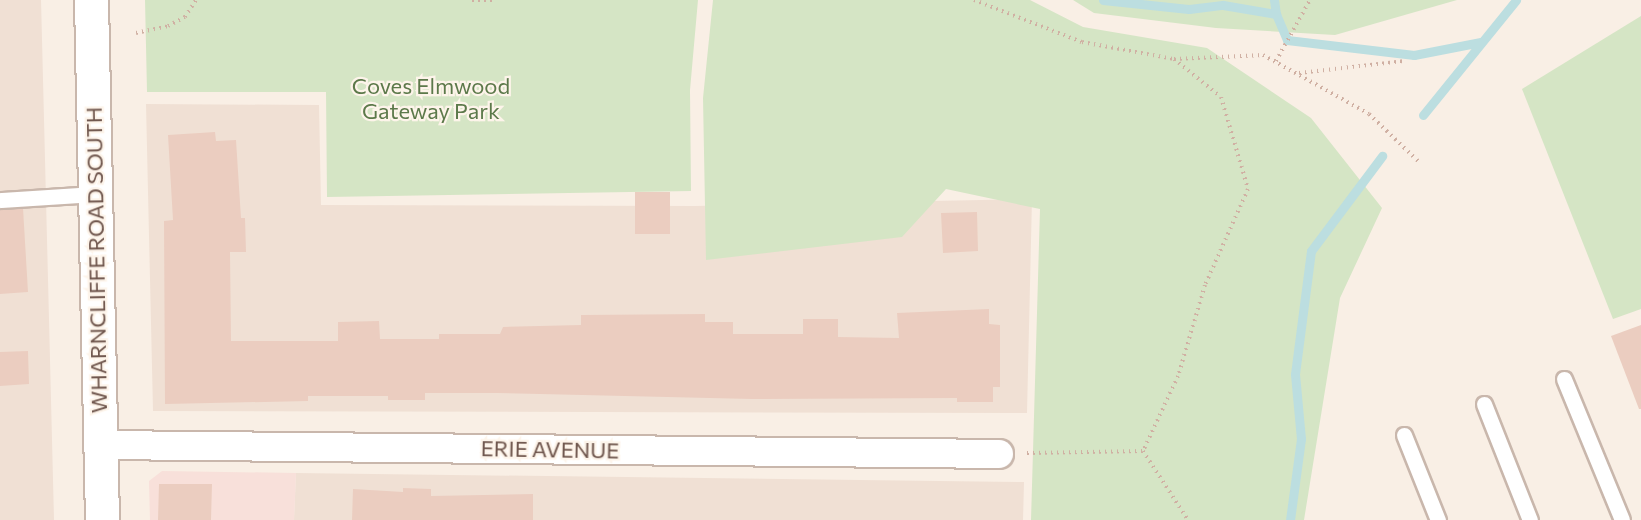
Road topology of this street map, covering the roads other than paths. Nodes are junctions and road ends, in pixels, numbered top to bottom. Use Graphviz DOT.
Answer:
graph roads {
  1 [pos="91,0"];
  2 [pos="95,194"];
  3 [pos="0,200"];
  4 [pos="1564,379"];
  5 [pos="1484,404"];
  6 [pos="1404,435"];
  7 [pos="100,445"];
  8 [pos="999,454"];
  9 [pos="102,520"];
  10 [pos="1438,520"];
  11 [pos="1530,520"];
  12 [pos="1622,520"];
  1 -- 2 [label="main road, WHARNCLIFFE ROAD SOUTH"];
  2 -- 3 [label="lane"];
  2 -- 7 [label="main road, WHARNCLIFFE ROAD SOUTH"];
  4 -- 12 [label="lane"];
  5 -- 11 [label="lane"];
  6 -- 10 [label="lane"];
  7 -- 8 [label="street, ERIE AVENUE"];
  7 -- 9 [label="main road, WHARNCLIFFE ROAD SOUTH"];
}
